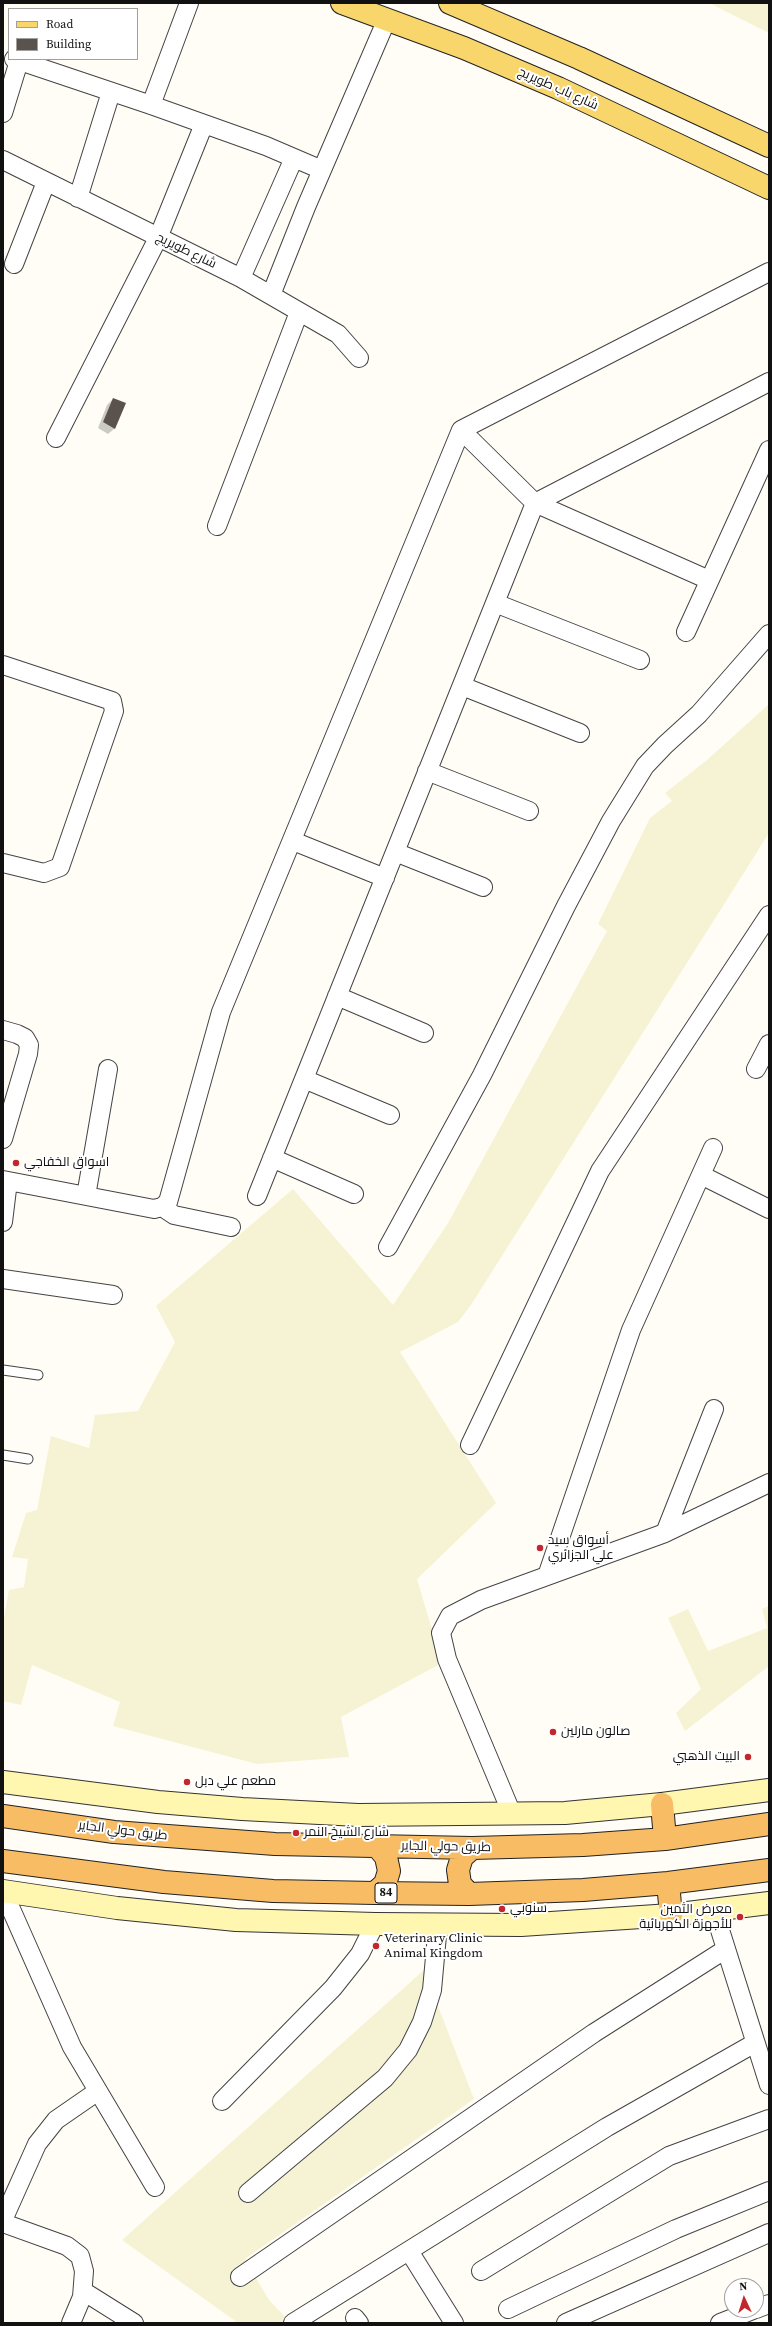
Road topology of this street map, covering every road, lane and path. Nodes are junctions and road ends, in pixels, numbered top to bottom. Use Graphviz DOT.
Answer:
graph roads {
  1 [pos="189,3"];
  2 [pos="342,3"];
  3 [pos="450,3"];
  4 [pos="387,19"];
  5 [pos="11,60"];
  6 [pos="17,60"];
  7 [pos="111,92"];
  8 [pos="151,105"];
  9 [pos="3,113"];
  10 [pos="204,124"];
  11 [pos="769,146"];
  12 [pos="294,158"];
  13 [pos="3,160"];
  14 [pos="322,170"];
  15 [pos="46,182"];
  16 [pos="769,188"];
  17 [pos="78,198"];
  18 [pos="158,238"];
  19 [pos="14,264"];
  20 [pos="769,272"];
  21 [pos="241,278"];
  22 [pos="270,295"];
  23 [pos="299,312"];
  24 [pos="359,358"];
  25 [pos="769,382"];
  26 [pos="461,430"];
  27 [pos="56,438"];
  28 [pos="769,450"];
  29 [pos="535,503"];
  30 [pos="217,526"];
  31 [pos="709,580"];
  32 [pos="495,604"];
  33 [pos="686,632"];
  34 [pos="769,634"];
  35 [pos="640,660"];
  36 [pos="3,665"];
  37 [pos="462,686"];
  38 [pos="580,733"];
  39 [pos="428,771"];
  40 [pos="529,811"];
  41 [pos="293,841"];
  42 [pos="395,852"];
  43 [pos="3,863"];
  44 [pos="385,878"];
  45 [pos="483,886"];
  46 [pos="769,915"];
  47 [pos="337,996"];
  48 [pos="3,1030"];
  49 [pos="424,1033"];
  50 [pos="769,1044"];
  51 [pos="108,1069"];
  52 [pos="756,1069"];
  53 [pos="304,1079"];
  54 [pos="390,1115"];
  55 [pos="3,1139"];
  56 [pos="713,1148"];
  57 [pos="272,1158"];
  58 [pos="701,1174"];
  59 [pos="6,1180"];
  60 [pos="354,1194"];
  61 [pos="86,1196"];
  62 [pos="257,1196"];
  63 [pos="162,1207"];
  64 [pos="769,1209"];
  65 [pos="3,1222"];
  66 [pos="231,1227"];
  67 [pos="388,1247"];
  68 [pos="3,1279"];
  69 [pos="113,1295"];
  70 [pos="3,1370"];
  71 [pos="38,1375"];
  72 [pos="714,1409"];
  73 [pos="470,1445"];
  74 [pos="3,1455"];
  75 [pos="28,1459"];
  76 [pos="769,1483"];
  77 [pos="665,1533"];
  78 [pos="547,1576"];
  79 [pos="3,1782"];
  80 [pos="769,1790"];
  81 [pos="662,1804"];
  82 [pos="512,1814"];
  83 [pos="3,1816"];
  84 [pos="769,1824"];
  85 [pos="665,1839"];
  86 [pos="377,1846"];
  87 [pos="472,1848"];
  88 [pos="3,1861"];
  89 [pos="769,1870"];
  90 [pos="668,1883"];
  91 [pos="3,1891"];
  92 [pos="375,1893"];
  93 [pos="469,1894"];
  94 [pos="769,1903"];
  95 [pos="714,1910"];
  96 [pos="671,1915"];
  97 [pos="374,1924"];
  98 [pos="438,1924"];
  99 [pos="726,1949"];
  100 [pos="756,2043"];
  101 [pos="768,2080"];
  102 [pos="98,2091"];
  103 [pos="222,2101"];
  104 [pos="769,2119"];
  105 [pos="155,2187"];
  106 [pos="769,2191"];
  107 [pos="248,2193"];
  108 [pos="3,2222"];
  109 [pos="769,2233"];
  110 [pos="409,2250"];
  111 [pos="481,2271"];
  112 [pos="240,2277"];
  113 [pos="82,2291"];
  114 [pos="508,2309"];
  115 [pos="733,2318"];
  116 [pos="71,2323"];
  117 [pos="134,2323"];
  118 [pos="293,2323"];
  119 [pos="454,2323"];
  120 [pos="566,2323"];
  121 [pos="720,2323"];
  1 -- 8 [label="street"];
  2 -- 4 [label="main road, شارع باب طويريج"];
  3 -- 11 [label="main road"];
  4 -- 14 [label="street"];
  4 -- 16 [label="main road, شارع باب طويريج"];
  5 -- 9 [label="street"];
  6 -- 7 [label="street"];
  7 -- 8 [label="street"];
  7 -- 17 [label="street"];
  8 -- 10 [label="street"];
  10 -- 12 [label="street"];
  10 -- 18 [label="street"];
  12 -- 14 [label="street"];
  12 -- 21 [label="street"];
  13 -- 15 [label="street, شارع طويريج"];
  14 -- 22 [label="street"];
  15 -- 17 [label="street, شارع طويريج"];
  15 -- 19 [label="street"];
  17 -- 18 [label="street, شارع طويريج"];
  18 -- 21 [label="street, شارع طويريج"];
  18 -- 27 [label="street"];
  20 -- 26 [label="street"];
  21 -- 22 [label="street, شارع طويريج"];
  22 -- 23 [label="street, شارع طويريج"];
  23 -- 24 [label="street, شارع طويريج"];
  23 -- 30 [label="street"];
  25 -- 29 [label="street"];
  26 -- 29 [label="street"];
  26 -- 41 [label="street"];
  28 -- 31 [label="street"];
  29 -- 31 [label="street"];
  29 -- 32 [label="street"];
  31 -- 33 [label="street"];
  32 -- 35 [label="street"];
  32 -- 37 [label="street"];
  34 -- 67 [label="street"];
  36 -- 43 [label="street"];
  37 -- 38 [label="street"];
  37 -- 39 [label="street"];
  39 -- 40 [label="street"];
  39 -- 42 [label="street"];
  41 -- 44 [label="street"];
  41 -- 63 [label="street"];
  42 -- 44 [label="street"];
  42 -- 45 [label="street"];
  44 -- 47 [label="street"];
  46 -- 73 [label="street"];
  47 -- 49 [label="street"];
  47 -- 53 [label="street"];
  48 -- 55 [label="street"];
  50 -- 52 [label="street"];
  51 -- 61 [label="street"];
  53 -- 54 [label="street"];
  53 -- 57 [label="street"];
  56 -- 58 [label="street"];
  57 -- 60 [label="street"];
  57 -- 62 [label="street"];
  58 -- 64 [label="street"];
  58 -- 78 [label="street"];
  59 -- 61 [label="street"];
  59 -- 65 [label="street"];
  61 -- 63 [label="street"];
  63 -- 66 [label="street"];
  68 -- 69 [label="street"];
  70 -- 71 [label="lane"];
  72 -- 77 [label="street"];
  74 -- 75 [label="lane"];
  76 -- 77 [label="street"];
  77 -- 78 [label="street"];
  78 -- 82 [label="street"];
  79 -- 82 [label="main road"];
  80 -- 81 [label="main road"];
  81 -- 82 [label="main road"];
  81 -- 85 [label="highway"];
  83 -- 86 [label="highway, طريق حولي الجاير"];
  84 -- 85 [label="highway, طريق حولي الجاير"];
  85 -- 87 [label="highway, طريق حولي الجاير"];
  86 -- 87 [label="highway, طريق حولي الجاير"];
  86 -- 92 [label="highway"];
  87 -- 93 [label="highway"];
  88 -- 92 [label="highway, 84"];
  89 -- 90 [label="highway, 84"];
  90 -- 93 [label="highway, 84"];
  90 -- 96 [label="highway"];
  91 -- 97 [label="main road"];
  91 -- 102 [label="street"];
  92 -- 93 [label="highway, 84"];
  94 -- 95 [label="main road"];
  95 -- 96 [label="main road"];
  95 -- 99 [label="street"];
  96 -- 98 [label="main road"];
  97 -- 98 [label="main road"];
  97 -- 103 [label="street"];
  98 -- 107 [label="street"];
  99 -- 100 [label="street"];
  99 -- 112 [label="street"];
  100 -- 101 [label="street"];
  100 -- 110 [label="street"];
  102 -- 105 [label="street"];
  102 -- 108 [label="street"];
  104 -- 111 [label="street"];
  106 -- 114 [label="street"];
  108 -- 113 [label="street"];
  109 -- 120 [label="street"];
  110 -- 118 [label="street"];
  110 -- 119 [label="street"];
  113 -- 116 [label="street"];
  113 -- 117 [label="street"];
  115 -- 121 [label="street"];
}
